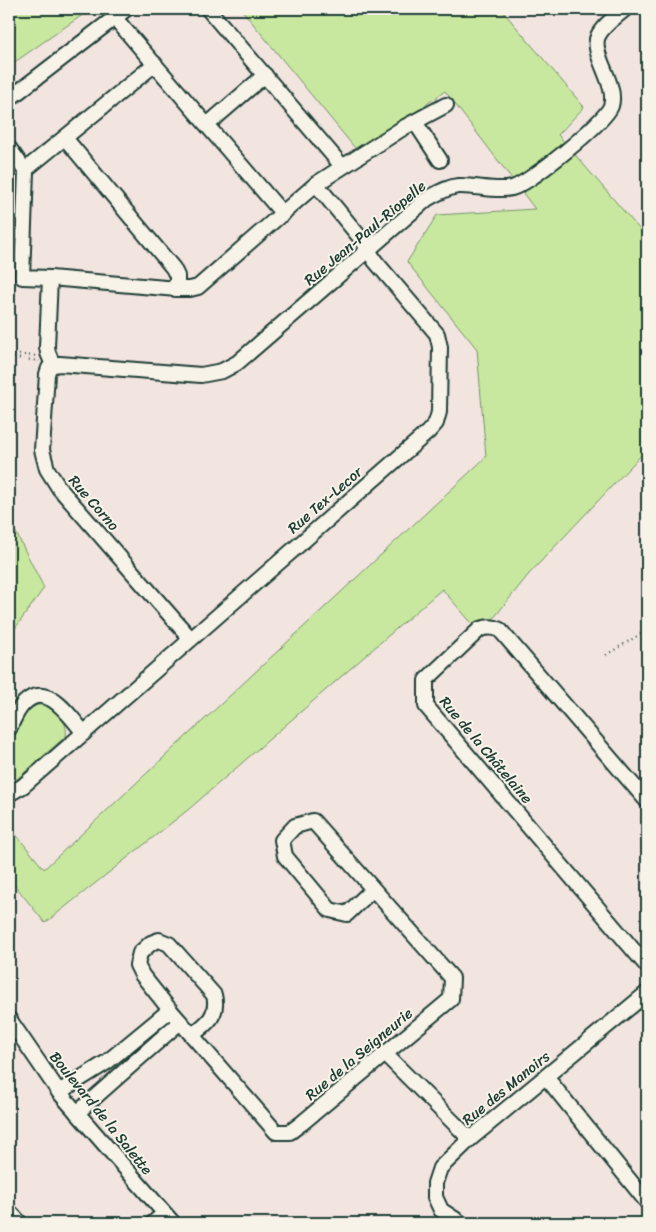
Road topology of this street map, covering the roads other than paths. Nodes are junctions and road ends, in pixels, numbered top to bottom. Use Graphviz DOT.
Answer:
graph roads {
  1 [pos="126,9"];
  2 [pos="208,9"];
  3 [pos="625,9"];
  4 [pos="114,17"];
  5 [pos="155,64"];
  6 [pos="265,75"];
  7 [pos="9,99"];
  8 [pos="446,104"];
  9 [pos="415,122"];
  10 [pos="207,126"];
  11 [pos="64,138"];
  12 [pos="9,148"];
  13 [pos="440,160"];
  14 [pos="342,166"];
  15 [pos="25,170"];
  16 [pos="316,184"];
  17 [pos="283,214"];
  18 [pos="368,249"];
  19 [pos="50,278"];
  20 [pos="177,288"];
  21 [pos="47,365"];
  22 [pos="190,638"];
  23 [pos="9,729"];
  24 [pos="84,733"];
  25 [pos="9,794"];
  26 [pos="647,800"];
  27 [pos="374,889"];
  28 [pos="647,966"];
  29 [pos="647,992"];
  30 [pos="170,1010"];
  31 [pos="9,1019"];
  32 [pos="180,1022"];
  33 [pos="192,1035"];
  34 [pos="385,1054"];
  35 [pos="546,1077"];
  36 [pos="59,1092"];
  37 [pos="77,1113"];
  38 [pos="470,1139"];
  39 [pos="647,1202"];
  40 [pos="9,1211"];
  41 [pos="168,1218"];
  42 [pos="20,1223"];
  43 [pos="153,1223"];
  44 [pos="461,1223"];
  1 -- 4 [label="street"];
  2 -- 6 [label="street"];
  3 -- 18 [label="street, Rue Jean-Paul-Riopelle"];
  4 -- 5 [label="street"];
  4 -- 7 [label="street"];
  5 -- 10 [label="street"];
  5 -- 11 [label="street"];
  6 -- 10 [label="street"];
  6 -- 14 [label="street"];
  8 -- 9 [label="street"];
  9 -- 13 [label="street"];
  9 -- 14 [label="street"];
  10 -- 17 [label="street"];
  11 -- 15 [label="street"];
  11 -- 20 [label="street"];
  12 -- 15 [label="street"];
  14 -- 16 [label="street"];
  15 -- 19 [label="street"];
  16 -- 17 [label="street"];
  16 -- 18 [label="street, Rue Tex-Lecor"];
  17 -- 20 [label="street"];
  18 -- 21 [label="street, Rue Jean-Paul-Riopelle"];
  18 -- 22 [label="street, Rue Tex-Lecor"];
  19 -- 20 [label="street"];
  19 -- 21 [label="street"];
  21 -- 22 [label="street, Rue Corno"];
  22 -- 24 [label="street, Rue Tex-Lecor"];
  23 -- 24 [label="street"];
  24 -- 25 [label="street, Rue Tex-Lecor"];
  26 -- 28 [label="street, Rue de la Châtelaine"];
  27 -- 27 [label="street, Rue de la Seigneurie"];
  27 -- 34 [label="street, Rue de la Seigneurie"];
  29 -- 35 [label="street, Rue des Manoirs"];
  30 -- 32 [label="street, Rue de la Seigneurie"];
  30 -- 33 [label="street, Rue de la Seigneurie"];
  30 -- 36 [label="street"];
  31 -- 36 [label="street, Boulevard de la Salette"];
  32 -- 33 [label="street, Rue de la Seigneurie"];
  32 -- 37 [label="street"];
  33 -- 34 [label="street, Rue de la Seigneurie"];
  34 -- 38 [label="street"];
  35 -- 38 [label="street, Rue des Manoirs"];
  35 -- 39 [label="street"];
  36 -- 37 [label="street, Boulevard de la Salette"];
  37 -- 41 [label="street, Boulevard de la Salette"];
  38 -- 44 [label="street, Rue des Manoirs"];
  40 -- 42 [label="street"];
  41 -- 43 [label="street"];
}
